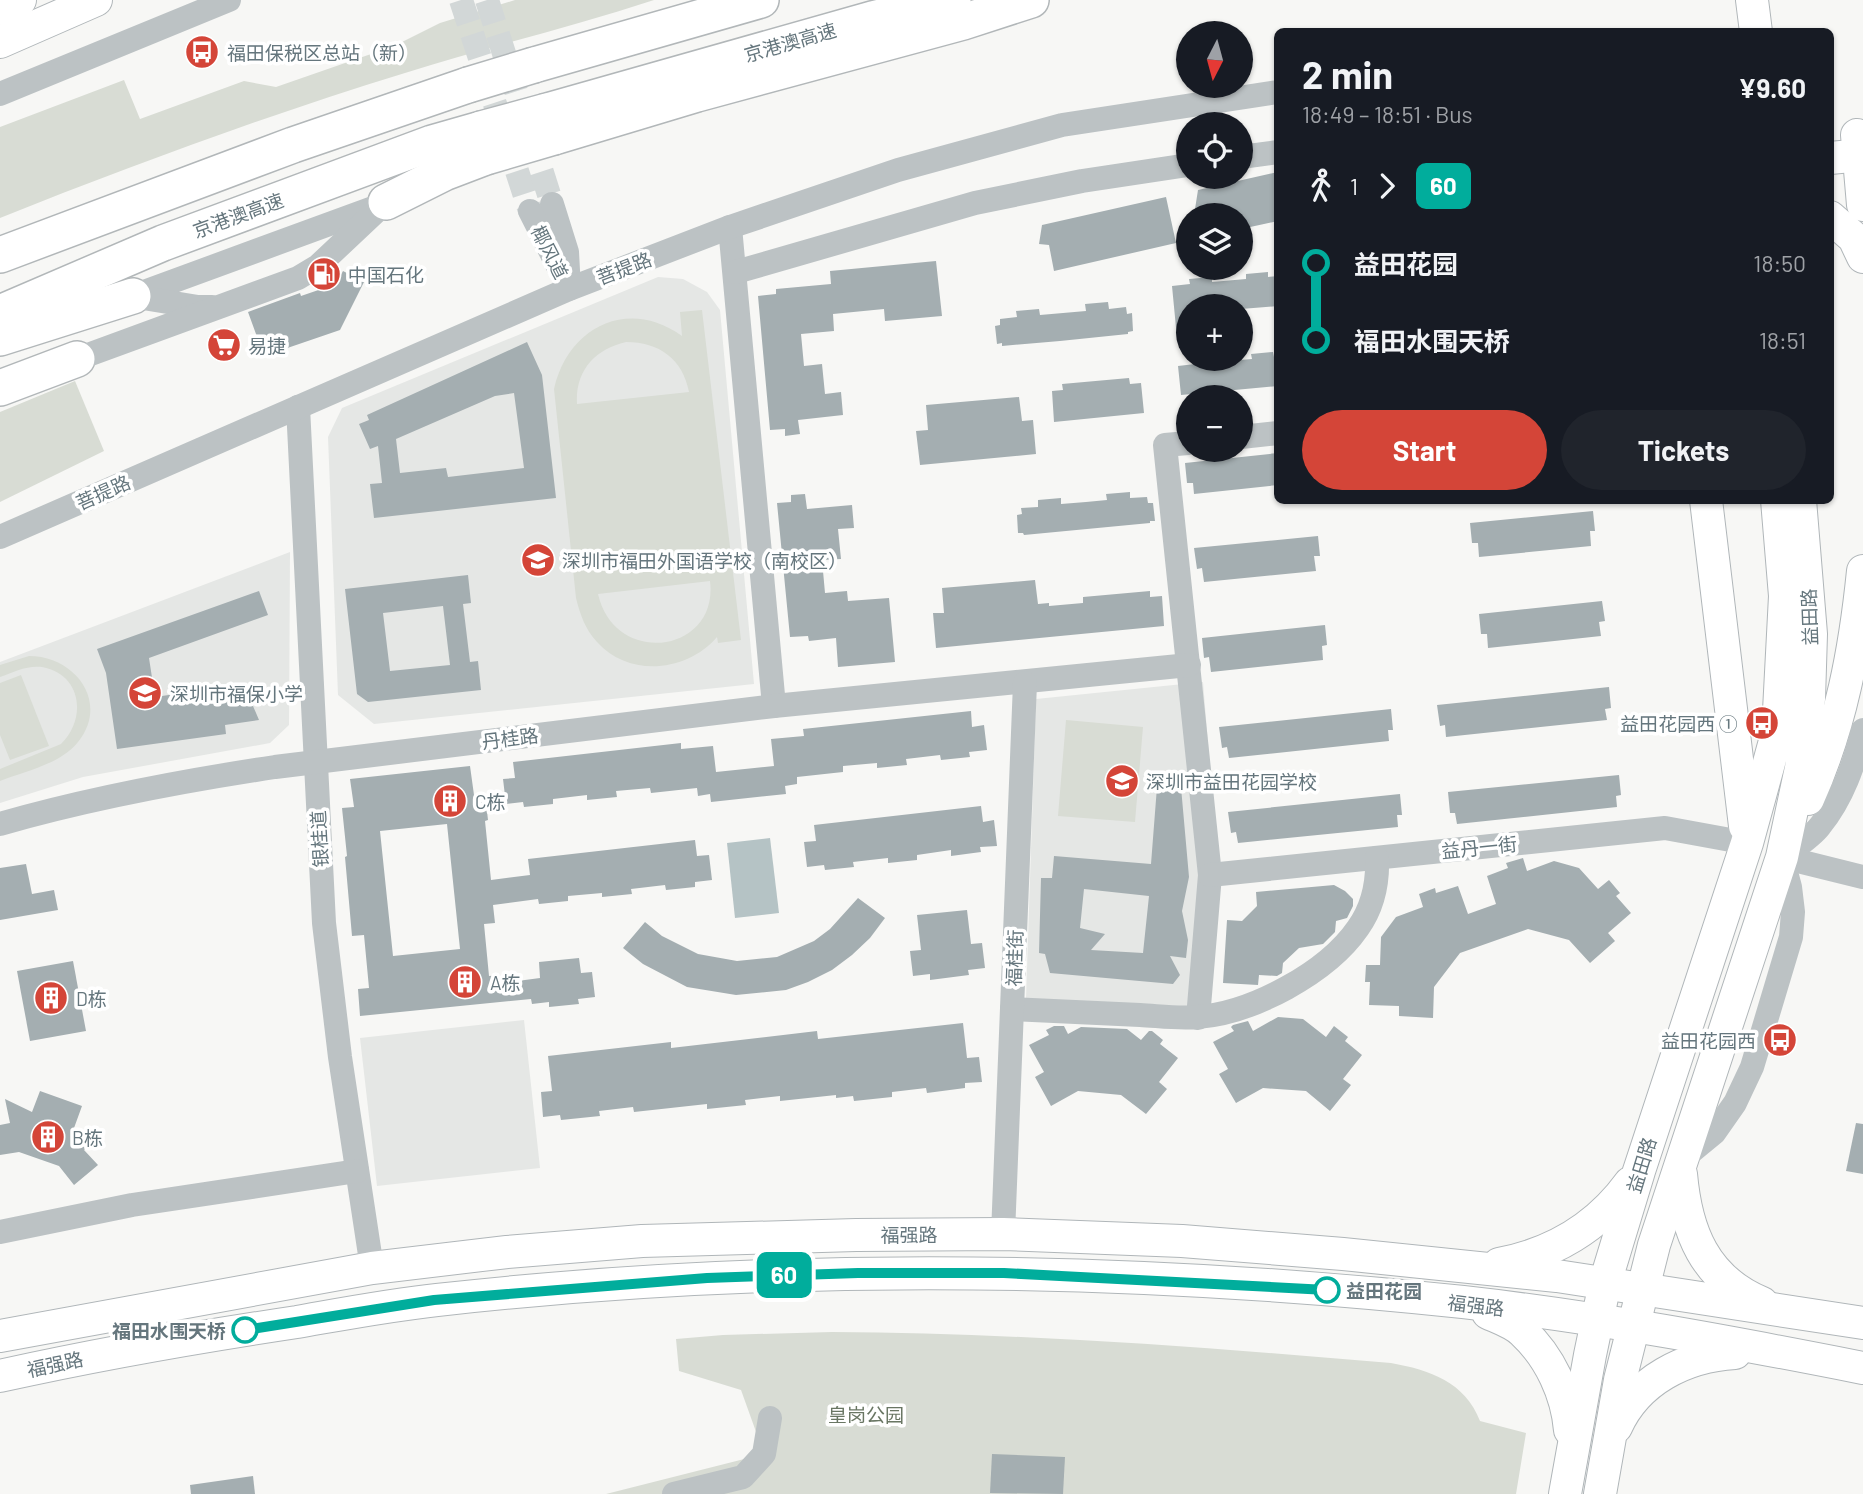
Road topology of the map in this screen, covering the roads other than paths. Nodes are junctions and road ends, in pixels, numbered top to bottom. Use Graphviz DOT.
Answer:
graph roads {
  1 [pos="20,0"];
  2 [pos="96,0"];
  3 [pos="229,0"];
  4 [pos="715,0"];
  5 [pos="761,0"];
  6 [pos="953,0"];
  7 [pos="1031,0"];
  8 [pos="1731,0"];
  9 [pos="1752,0"];
  10 [pos="0,9"];
  11 [pos="1734,28"];
  12 [pos="1756,28"];
  13 [pos="638,35"];
  14 [pos="0,43"];
  15 [pos="1274,93"];
  16 [pos="0,94"];
  17 [pos="550,124"];
  18 [pos="484,143"];
  19 [pos="1851,146"];
  20 [pos="1274,153"];
  21 [pos="1253,155"];
  22 [pos="1176,167"];
  23 [pos="386,202"];
  24 [pos="1863,205"];
  25 [pos="541,208"];
  26 [pos="1834,220"];
  27 [pos="730,228"];
  28 [pos="0,255"];
  29 [pos="1863,257"];
  30 [pos="736,272"];
  31 [pos="569,289"];
  32 [pos="133,296"];
  33 [pos="219,307"];
  34 [pos="0,313"];
  35 [pos="0,338"];
  36 [pos="78,359"];
  37 [pos="0,388"];
  38 [pos="298,407"];
  39 [pos="1274,433"];
  40 [pos="1253,436"];
  41 [pos="1177,462"];
  42 [pos="1706,504"];
  43 [pos="1777,504"];
  44 [pos="1800,504"];
  45 [pos="0,537"];
  46 [pos="1863,571"];
  47 [pos="1189,665"];
  48 [pos="1025,683"];
  49 [pos="774,706"];
  50 [pos="1863,730"];
  51 [pos="316,762"];
  52 [pos="0,824"];
  53 [pos="1747,843"];
  54 [pos="1782,857"];
  55 [pos="1377,858"];
  56 [pos="1210,875"];
  57 [pos="1863,877"];
  58 [pos="1012,1009"];
  59 [pos="1198,1017"];
  60 [pos="1680,1161"];
  61 [pos="357,1171"];
  62 [pos="1639,1171"];
  63 [pos="0,1232"];
  64 [pos="1003,1234"];
  65 [pos="372,1268"];
  66 [pos="1477,1268"];
  67 [pos="1605,1283"];
  68 [pos="1643,1290"];
  69 [pos="1466,1303"];
  70 [pos="1786,1311"];
  71 [pos="1597,1321"];
  72 [pos="1863,1323"];
  73 [pos="1633,1327"];
  74 [pos="0,1336"];
  75 [pos="1776,1350"];
  76 [pos="1863,1368"];
  77 [pos="0,1376"];
  78 [pos="771,1418"];
  79 [pos="1608,1444"];
  80 [pos="1572,1456"];
  81 [pos="674,1494"];
  82 [pos="1565,1494"];
  83 [pos="1600,1494"];
  1 -- 10 [label="main road"];
  2 -- 14 [label="main road"];
  3 -- 16 [label="street"];
  4 -- 13 [label="highway"];
  5 -- 13 [label="highway"];
  6 -- 17 [label="highway, 京港澳高速"];
  7 -- 17 [label="highway"];
  8 -- 11 [label="main road"];
  9 -- 12 [label="main road"];
  13 -- 28 [label="highway, bridge"];
  15 -- 27 [label="street, 菩提路"];
  17 -- 18 [label="highway, bridge"];
  18 -- 23 [label="highway"];
  18 -- 34 [label="highway, 京港澳高速"];
  19 -- 24 [label="main road"];
  20 -- 21 [label="street"];
  22 -- 30 [label="street"];
  23 -- 32 [label="street"];
  23 -- 33 [label="street"];
  25 -- 31 [label="street, 椰风道"];
  26 -- 29 [label="main road"];
  27 -- 30 [label="street"];
  27 -- 31 [label="street, 菩提路"];
  30 -- 49 [label="street"];
  31 -- 38 [label="street, 菩提路"];
  32 -- 33 [label="street"];
  32 -- 35 [label="highway"];
  33 -- 36 [label="street"];
  36 -- 37 [label="highway"];
  38 -- 45 [label="street, 菩提路"];
  38 -- 51 [label="street, 银桂道"];
  39 -- 40 [label="street"];
  41 -- 47 [label="street"];
  42 -- 53 [label="main road, 益田路"];
  43 -- 53 [label="main road, 益田路"];
  44 -- 54 [label="main road, 益田路"];
  46 -- 54 [label="main road, 益田路"];
  47 -- 48 [label="street, 丹桂路"];
  47 -- 56 [label="street"];
  48 -- 49 [label="street, 丹桂路"];
  48 -- 58 [label="street, 福桂街"];
  49 -- 51 [label="street, 丹桂路"];
  50 -- 54 [label="street"];
  51 -- 52 [label="street, 丹桂路"];
  51 -- 61 [label="street, 银桂道"];
  53 -- 55 [label="street, 益丹一街"];
  53 -- 62 [label="main road, 益田路"];
  54 -- 57 [label="street"];
  54 -- 60 [label="main road, 益田路"];
  55 -- 56 [label="street, 益丹一街"];
  55 -- 59 [label="street"];
  56 -- 59 [label="street"];
  58 -- 59 [label="street"];
  58 -- 64 [label="street, 福桂街"];
  60 -- 68 [label="main road, 益田路"];
  60 -- 70 [label="main road"];
  61 -- 63 [label="street"];
  61 -- 65 [label="street, 银桂道"];
  62 -- 66 [label="main road"];
  62 -- 67 [label="main road, 益田路"];
  64 -- 65 [label="main road, 福强路"];
  64 -- 66 [label="main road, 福强路"];
  65 -- 74 [label="main road, 福强路"];
  66 -- 67 [label="main road, 福强路"];
  67 -- 68 [label="main road, 福强路"];
  67 -- 71 [label="main road, 益田路"];
  68 -- 70 [label="main road, 福强路"];
  68 -- 73 [label="main road, 益田路"];
  69 -- 71 [label="main road, 福强路"];
  69 -- 77 [label="main road, 福强路"];
  69 -- 80 [label="main road"];
  70 -- 72 [label="main road, 福强路"];
  71 -- 73 [label="main road, 福强路"];
  71 -- 80 [label="main road, 益田路"];
  73 -- 75 [label="main road, 福强路"];
  73 -- 79 [label="main road, 益田路"];
  75 -- 76 [label="main road, 福强路"];
  75 -- 79 [label="main road"];
  78 -- 81 [label="street"];
  79 -- 83 [label="main road, 益田路"];
  80 -- 82 [label="main road, 益田路"];
}
